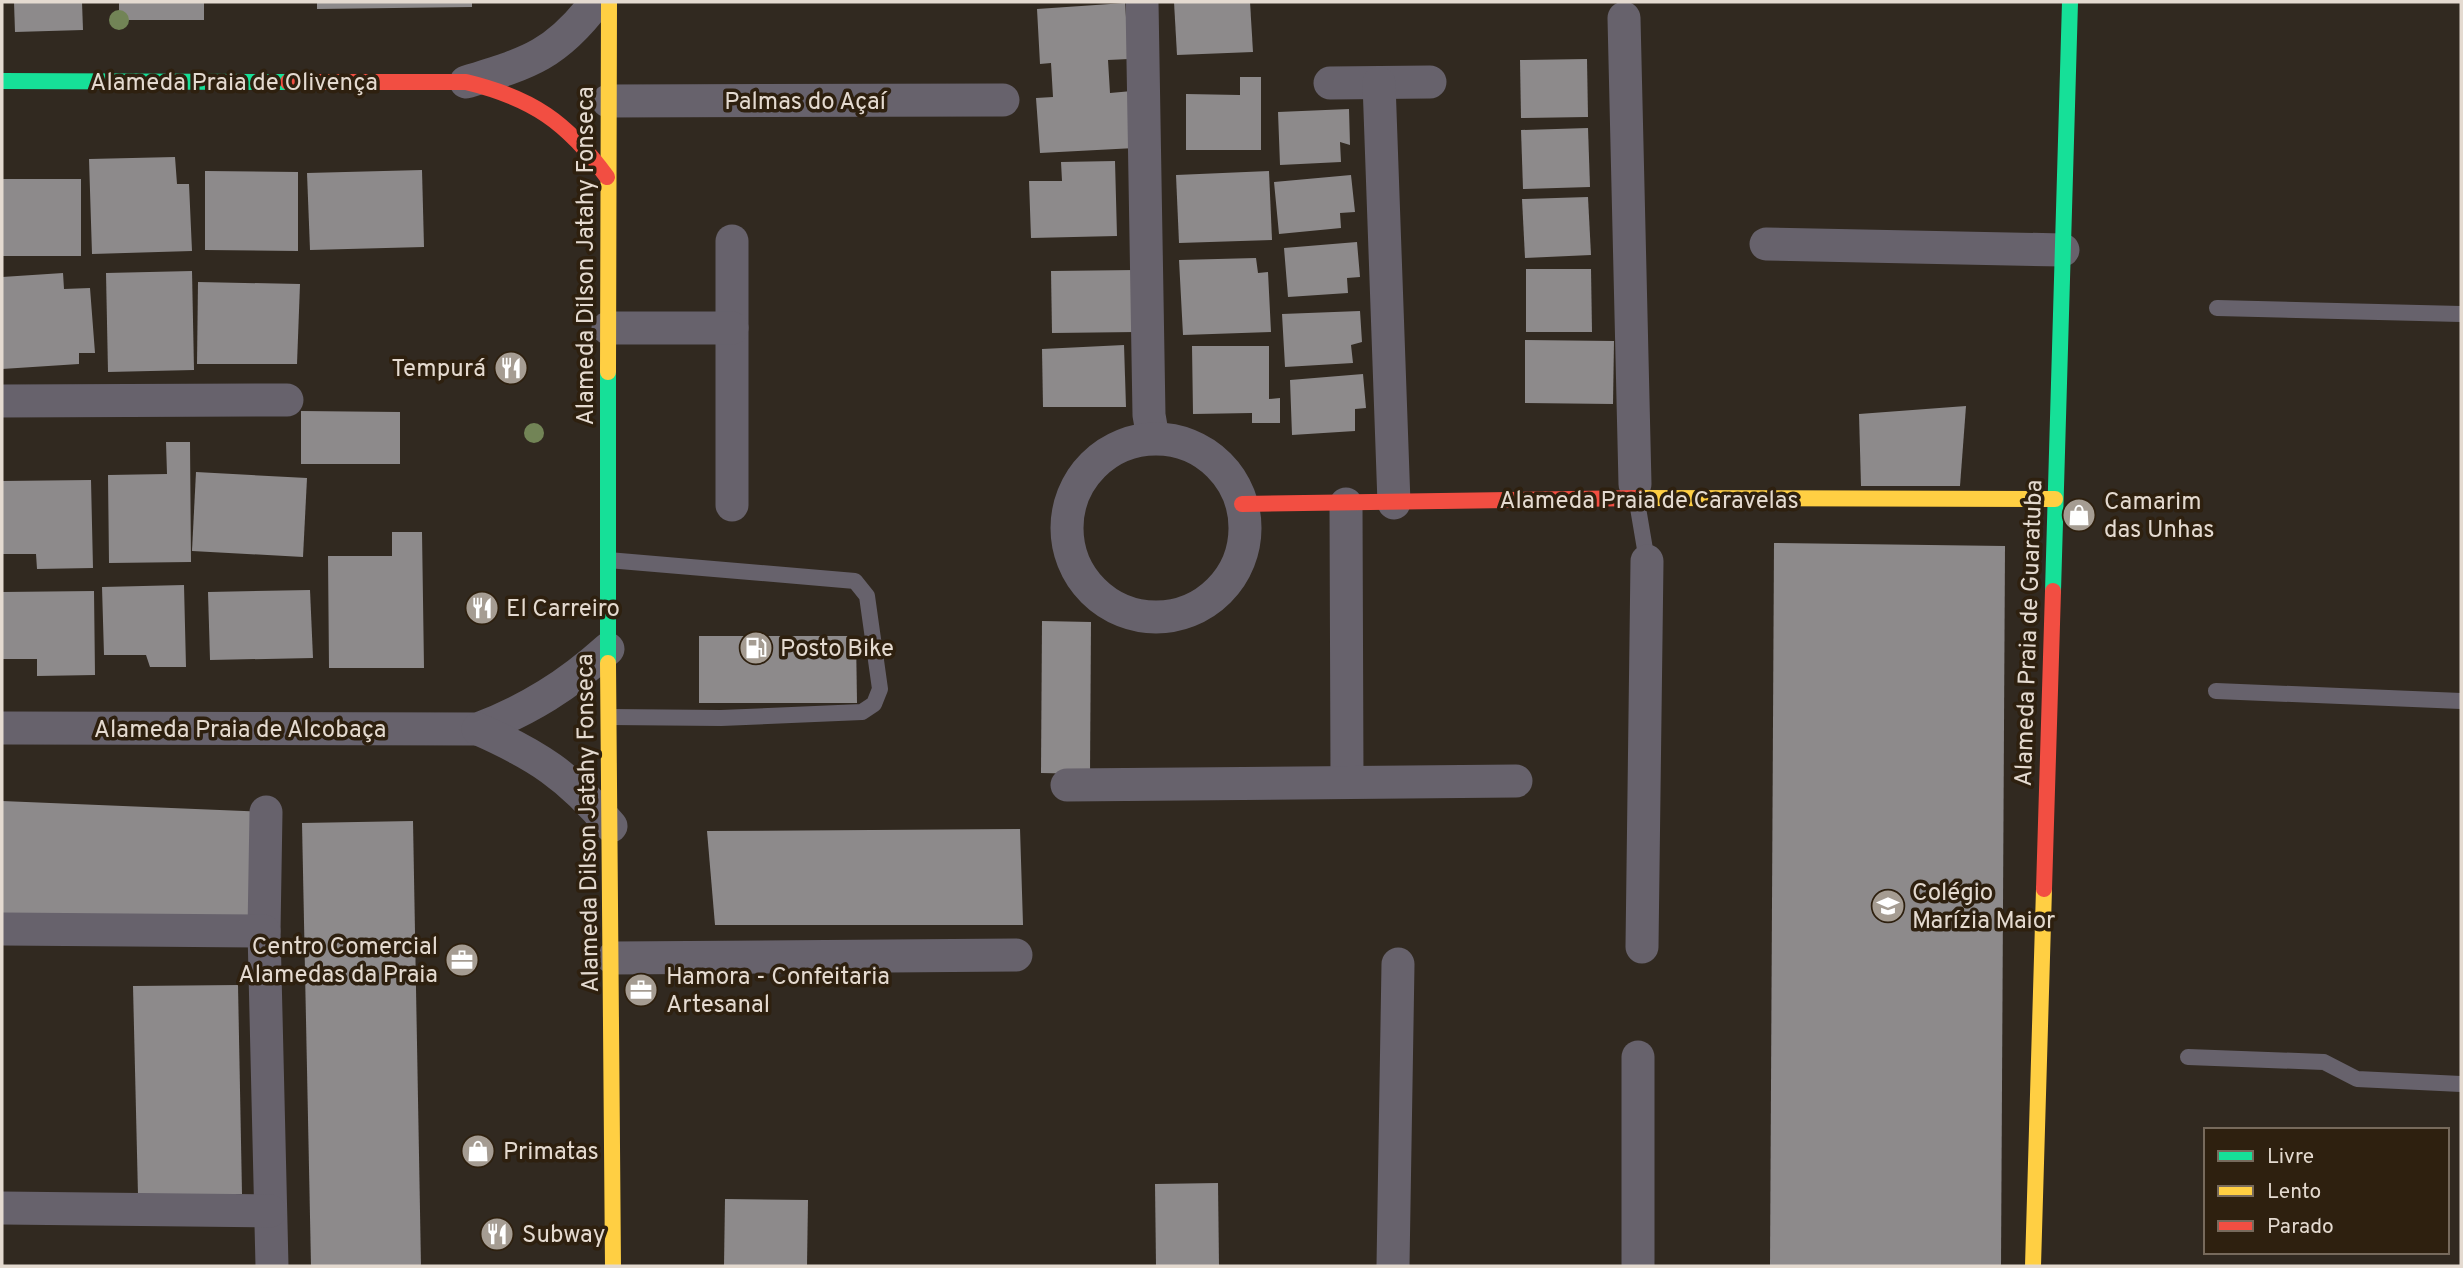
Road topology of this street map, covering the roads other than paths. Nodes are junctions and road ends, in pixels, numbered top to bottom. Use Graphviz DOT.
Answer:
graph roads {
  1 [pos="596,2"];
  2 [pos="609,2"];
  3 [pos="1142,2"];
  4 [pos="2070,2"];
  5 [pos="1624,18"];
  6 [pos="2,81"];
  7 [pos="467,82"];
  8 [pos="1430,82"];
  9 [pos="1331,83"];
  10 [pos="1379,83"];
  11 [pos="1003,100"];
  12 [pos="608,102"];
  13 [pos="607,177"];
  14 [pos="732,242"];
  15 [pos="1766,244"];
  16 [pos="2063,250"];
  17 [pos="2217,308"];
  18 [pos="2461,314"];
  19 [pos="608,328"];
  20 [pos="732,328"];
  21 [pos="287,400"];
  22 [pos="2,401"];
  23 [pos="1153,438"];
  24 [pos="1636,491"];
  25 [pos="2055,499"];
  26 [pos="1394,503"];
  27 [pos="1242,504"];
  28 [pos="1346,504"];
  29 [pos="732,505"];
  30 [pos="608,560"];
  31 [pos="1647,561"];
  32 [pos="608,649"];
  33 [pos="2216,691"];
  34 [pos="2461,701"];
  35 [pos="610,717"];
  36 [pos="2,728"];
  37 [pos="478,729"];
  38 [pos="1516,781"];
  39 [pos="1347,782"];
  40 [pos="1067,785"];
  41 [pos="266,812"];
  42 [pos="611,826"];
  43 [pos="2,929"];
  44 [pos="264,931"];
  45 [pos="1642,947"];
  46 [pos="1016,955"];
  47 [pos="613,958"];
  48 [pos="1398,964"];
  49 [pos="1638,1057"];
  50 [pos="2188,1057"];
  51 [pos="2461,1084"];
  52 [pos="2,1208"];
  53 [pos="270,1211"];
  54 [pos="272,1266"];
  55 [pos="613,1266"];
  56 [pos="1392,1266"];
  57 [pos="1638,1266"];
  58 [pos="2033,1266"];
  1 -- 7 [label="street, Alameda Praia de Olivença"];
  2 -- 12 [label="street, Alameda Dilson Jatahy Fonseca"];
  3 -- 23 [label="street"];
  4 -- 16 [label="street, Alameda Praia de Guaratuba"];
  5 -- 24 [label="street"];
  6 -- 7 [label="street, Alameda Praia de Olivença"];
  7 -- 13 [label="street, Alameda Praia de Olivença"];
  8 -- 10 [label="street"];
  9 -- 10 [label="street"];
  10 -- 26 [label="street"];
  11 -- 12 [label="street, Palmas do Açaí"];
  12 -- 13 [label="street, Alameda Dilson Jatahy Fonseca"];
  13 -- 19 [label="street, Alameda Dilson Jatahy Fonseca"];
  14 -- 20 [label="street"];
  15 -- 16 [label="street"];
  16 -- 25 [label="street, Alameda Praia de Guaratuba"];
  17 -- 18 [label="lane"];
  19 -- 20 [label="street"];
  19 -- 30 [label="street, Alameda Dilson Jatahy Fonseca"];
  20 -- 29 [label="street"];
  21 -- 22 [label="street"];
  23 -- 27 [label="street"];
  23 -- 27 [label="street"];
  24 -- 25 [label="street, Alameda Praia de Caravelas"];
  24 -- 26 [label="street, Alameda Praia de Caravelas"];
  24 -- 31 [label="lane"];
  25 -- 58 [label="street, Alameda Praia de Guaratuba"];
  26 -- 28 [label="street, Alameda Praia de Caravelas"];
  27 -- 28 [label="street, Alameda Praia de Caravelas"];
  28 -- 39 [label="street"];
  30 -- 32 [label="street, Alameda Dilson Jatahy Fonseca"];
  30 -- 35 [label="lane"];
  31 -- 45 [label="street"];
  32 -- 35 [label="street, Alameda Dilson Jatahy Fonseca"];
  32 -- 37 [label="street, Alameda Praia de Alcobaça"];
  33 -- 34 [label="lane"];
  35 -- 42 [label="street, Alameda Dilson Jatahy Fonseca"];
  36 -- 37 [label="street, Alameda Praia de Alcobaça"];
  37 -- 42 [label="street, Alameda Praia de Alcobaça"];
  38 -- 39 [label="street"];
  39 -- 40 [label="street"];
  41 -- 44 [label="street"];
  42 -- 47 [label="street, Alameda Dilson Jatahy Fonseca"];
  43 -- 44 [label="street"];
  44 -- 53 [label="street"];
  46 -- 47 [label="street"];
  47 -- 55 [label="street, Alameda Dilson Jatahy Fonseca"];
  48 -- 56 [label="street"];
  49 -- 57 [label="street"];
  50 -- 51 [label="lane"];
  52 -- 53 [label="street"];
  53 -- 54 [label="street"];
}
